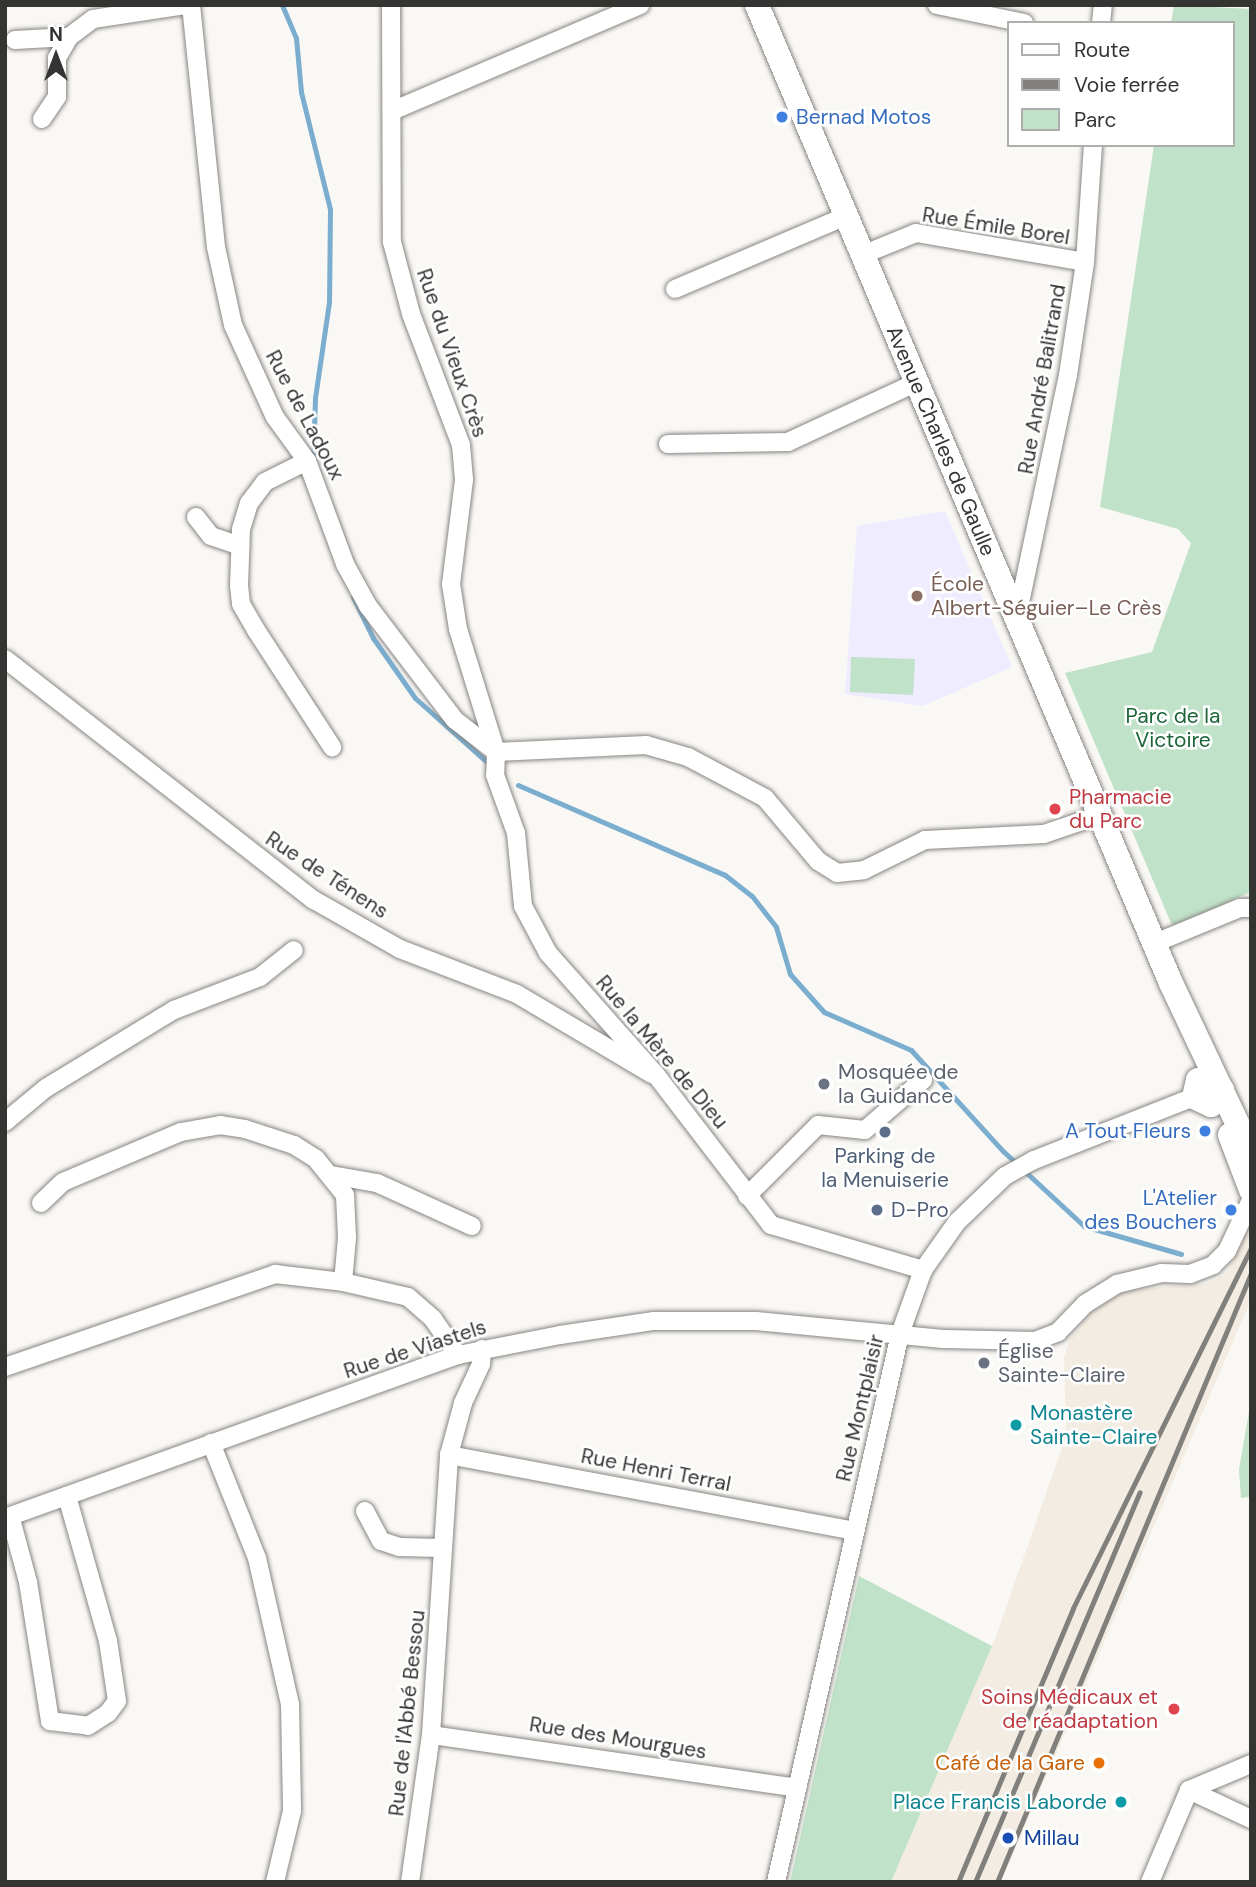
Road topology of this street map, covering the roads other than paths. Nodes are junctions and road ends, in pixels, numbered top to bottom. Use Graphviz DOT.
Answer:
graph roads {
  1 [pos="189,5"];
  2 [pos="391,5"];
  3 [pos="640,5"];
  4 [pos="757,5"];
  5 [pos="937,5"];
  6 [pos="1014,21"];
  7 [pos="69,37"];
  8 [pos="15,40"];
  9 [pos="392,111"];
  10 [pos="42,119"];
  11 [pos="1093,147"];
  12 [pos="846,216"];
  13 [pos="862,255"];
  14 [pos="1085,262"];
  15 [pos="675,289"];
  16 [pos="915,383"];
  17 [pos="668,444"];
  18 [pos="307,461"];
  19 [pos="196,517"];
  20 [pos="240,545"];
  21 [pos="1017,617"];
  22 [pos="5,659"];
  23 [pos="332,747"];
  24 [pos="496,752"];
  25 [pos="1100,815"];
  26 [pos="1251,908"];
  27 [pos="1155,943"];
  28 [pos="294,950"];
  29 [pos="656,1075"];
  30 [pos="923,1080"];
  31 [pos="1209,1090"];
  32 [pos="5,1122"];
  33 [pos="1251,1152"];
  34 [pos="331,1175"];
  35 [pos="1251,1190"];
  36 [pos="747,1196"];
  37 [pos="1251,1200"];
  38 [pos="41,1203"];
  39 [pos="472,1226"];
  40 [pos="923,1270"];
  41 [pos="343,1282"];
  42 [pos="900,1334"];
  43 [pos="482,1349"];
  44 [pos="458,1355"];
  45 [pos="5,1367"];
  46 [pos="211,1443"];
  47 [pos="449,1455"];
  48 [pos="67,1496"];
  49 [pos="365,1511"];
  50 [pos="8,1519"];
  51 [pos="855,1531"];
  52 [pos="443,1548"];
  53 [pos="431,1735"];
  54 [pos="1251,1764"];
  55 [pos="797,1788"];
  56 [pos="1189,1790"];
  57 [pos="1251,1819"];
  58 [pos="275,1882"];
  59 [pos="410,1882"];
  60 [pos="776,1882"];
  61 [pos="1150,1882"];
  1 -- 7 [label="street, Rue de Ladoux"];
  1 -- 18 [label="street, Rue de Ladoux"];
  2 -- 9 [label="street, Rue du Vieux Crès"];
  3 -- 9 [label="street"];
  4 -- 12 [label="main road, Avenue Charles de Gaulle"];
  5 -- 6 [label="street"];
  7 -- 8 [label="street, Rue de Ladoux"];
  7 -- 10 [label="street"];
  9 -- 24 [label="street, Rue du Vieux Crès"];
  11 -- 14 [label="street, Rue André Balitrand"];
  12 -- 13 [label="main road, Avenue Charles de Gaulle"];
  12 -- 15 [label="street"];
  13 -- 14 [label="street, Rue Émile Borel"];
  13 -- 16 [label="main road, Avenue Charles de Gaulle"];
  14 -- 21 [label="street, Rue André Balitrand"];
  16 -- 17 [label="street"];
  16 -- 21 [label="main road, Avenue Charles de Gaulle"];
  18 -- 20 [label="street"];
  18 -- 24 [label="street, Rue de Ladoux"];
  19 -- 20 [label="street"];
  20 -- 23 [label="street"];
  21 -- 25 [label="main road, Avenue Charles de Gaulle"];
  22 -- 29 [label="street, Rue de Ténens"];
  24 -- 25 [label="street"];
  24 -- 29 [label="street, Rue la Mère de Dieu"];
  25 -- 27 [label="main road, Avenue Charles de Gaulle"];
  26 -- 27 [label="street"];
  27 -- 31 [label="main road, Avenue Charles de Gaulle"];
  28 -- 32 [label="street"];
  29 -- 36 [label="street, Rue la Mère de Dieu"];
  30 -- 36 [label="street"];
  31 -- 33 [label="main road"];
  31 -- 35 [label="main road, Avenue Charles de Gaulle"];
  31 -- 40 [label="street, Rue Montplaisir"];
  34 -- 38 [label="street"];
  34 -- 39 [label="street"];
  34 -- 41 [label="street"];
  36 -- 40 [label="street, Rue la Mère de Dieu"];
  37 -- 42 [label="street, Rue de Viastels"];
  40 -- 42 [label="street, Rue Montplaisir"];
  41 -- 44 [label="street"];
  41 -- 45 [label="street"];
  42 -- 43 [label="street, Rue de Viastels"];
  42 -- 51 [label="street, Rue Montplaisir"];
  43 -- 44 [label="street, Rue de Viastels"];
  43 -- 47 [label="street, Rue de l'Abbé Bessou"];
  44 -- 46 [label="street, Rue de Viastels"];
  46 -- 48 [label="street, Rue de Viastels"];
  46 -- 58 [label="street"];
  47 -- 51 [label="street, Rue Henri Terral"];
  47 -- 52 [label="street, Rue de l'Abbé Bessou"];
  48 -- 50 [label="street, Rue de Viastels"];
  48 -- 50 [label="street"];
  49 -- 52 [label="street"];
  51 -- 55 [label="street, Rue Montplaisir"];
  52 -- 53 [label="street, Rue de l'Abbé Bessou"];
  53 -- 55 [label="street, Rue des Mourgues"];
  53 -- 59 [label="street, Rue de l'Abbé Bessou"];
  54 -- 56 [label="street"];
  55 -- 60 [label="street, Rue Montplaisir"];
  56 -- 57 [label="street"];
  56 -- 61 [label="street"];
}
